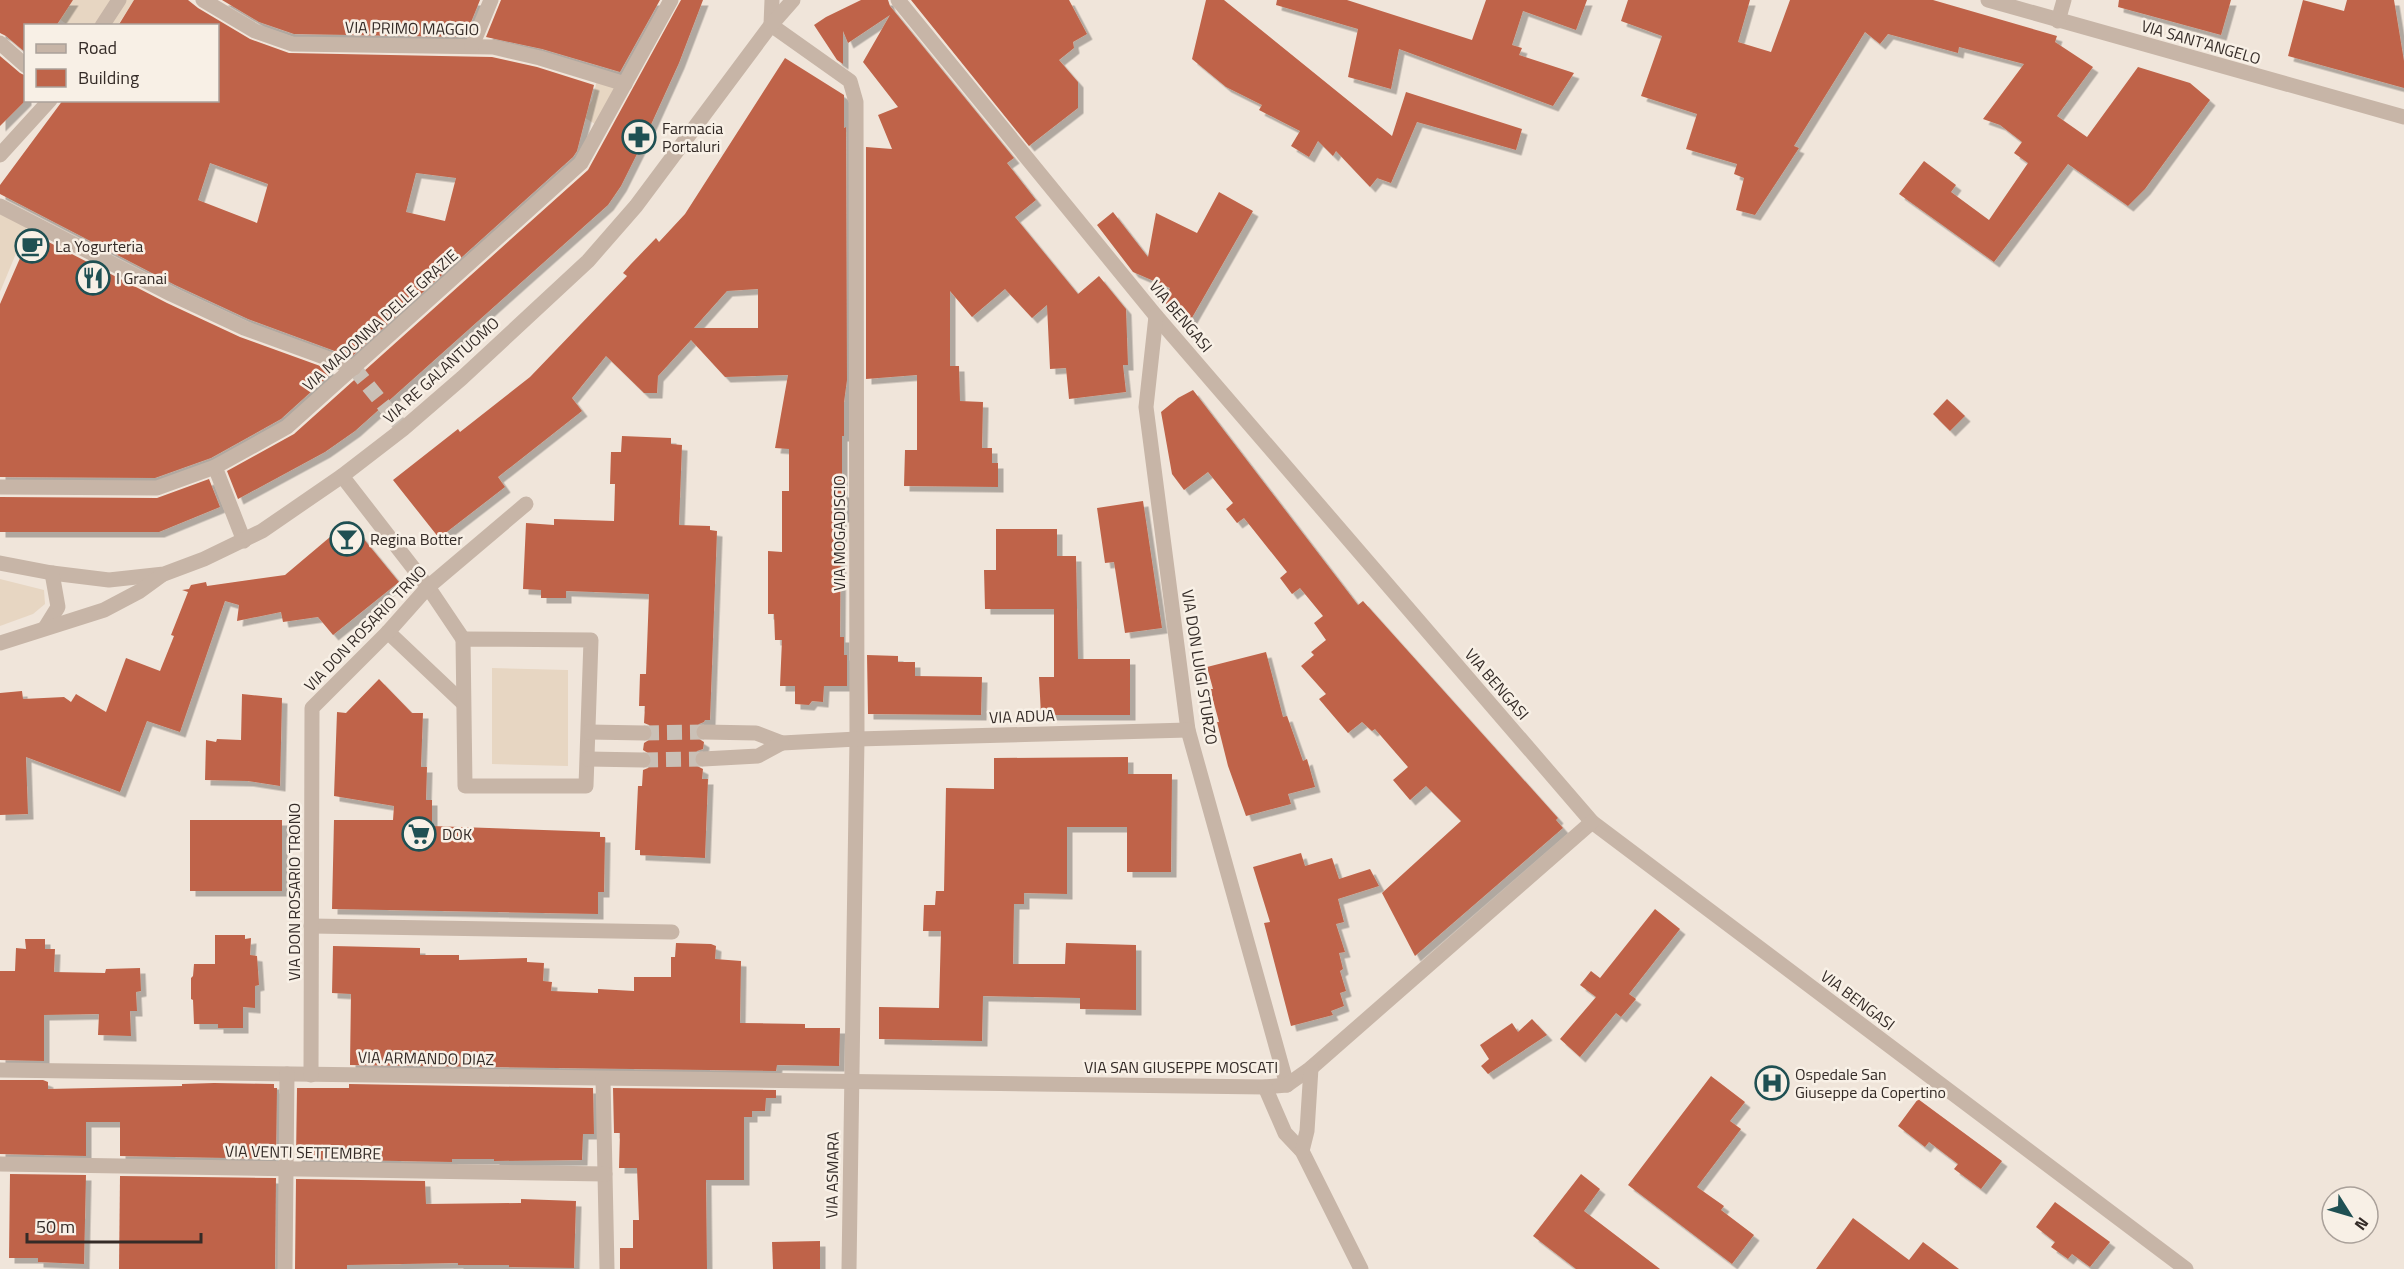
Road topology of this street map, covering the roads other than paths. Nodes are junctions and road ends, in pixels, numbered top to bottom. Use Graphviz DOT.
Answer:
graph roads {
  1 [pos="119,0"];
  2 [pos="203,0"];
  3 [pos="490,0"];
  4 [pos="671,0"];
  5 [pos="771,0"];
  6 [pos="793,0"];
  7 [pos="898,0"];
  8 [pos="1988,0"];
  9 [pos="2064,0"];
  10 [pos="2058,21"];
  11 [pos="103,24"];
  12 [pos="771,25"];
  13 [pos="0,44"];
  14 [pos="472,46"];
  15 [pos="24,64"];
  16 [pos="626,84"];
  17 [pos="48,102"];
  18 [pos="2404,117"];
  19 [pos="0,155"];
  20 [pos="0,206"];
  21 [pos="1156,316"];
  22 [pos="354,368"];
  23 [pos="214,467"];
  24 [pos="342,476"];
  25 [pos="0,487"];
  26 [pos="526,504"];
  27 [pos="244,541"];
  28 [pos="0,563"];
  29 [pos="52,573"];
  30 [pos="164,574"];
  31 [pos="428,587"];
  32 [pos="45,628"];
  33 [pos="388,632"];
  34 [pos="463,639"];
  35 [pos="0,643"];
  36 [pos="462,702"];
  37 [pos="312,708"];
  38 [pos="1188,730"];
  39 [pos="588,732"];
  40 [pos="704,732"];
  41 [pos="644,733"];
  42 [pos="857,738"];
  43 [pos="782,743"];
  44 [pos="588,759"];
  45 [pos="703,759"];
  46 [pos="643,760"];
  47 [pos="1592,822"];
  48 [pos="311,926"];
  49 [pos="672,932"];
  50 [pos="1311,1068"];
  51 [pos="0,1070"];
  52 [pos="287,1074"];
  53 [pos="311,1075"];
  54 [pos="603,1079"];
  55 [pos="852,1083"];
  56 [pos="1287,1085"];
  57 [pos="1265,1087"];
  58 [pos="1302,1151"];
  59 [pos="0,1164"];
  60 [pos="287,1170"];
  61 [pos="605,1174"];
  62 [pos="285,1269"];
  63 [pos="607,1269"];
  64 [pos="849,1269"];
  65 [pos="1361,1269"];
  66 [pos="2186,1269"];
  1 -- 11 [label="street"];
  2 -- 14 [label="street, VIA PRIMO MAGGIO"];
  3 -- 14 [label="street"];
  4 -- 16 [label="street, VIA MADONNA DELLE GRAZIE"];
  5 -- 12 [label="street"];
  6 -- 12 [label="street, VIA RE GALANTUOMO"];
  7 -- 21 [label="street, VIA BENGASI"];
  8 -- 10 [label="street, VIA SANT'ANGELO"];
  9 -- 10 [label="street"];
  10 -- 18 [label="street, VIA SANT'ANGELO"];
  12 -- 24 [label="street, VIA RE GALANTUOMO"];
  12 -- 42 [label="street, VIA MOGADISCIO"];
  13 -- 15 [label="street"];
  14 -- 16 [label="street, VIA PRIMO MAGGIO"];
  16 -- 22 [label="street, VIA MADONNA DELLE GRAZIE"];
  17 -- 19 [label="street"];
  20 -- 22 [label="street"];
  21 -- 38 [label="street, VIA DON LUIGI STURZO"];
  21 -- 47 [label="street, VIA BENGASI"];
  22 -- 23 [label="street, VIA MADONNA DELLE GRAZIE"];
  23 -- 25 [label="street, VIA MADONNA DELLE GRAZIE"];
  23 -- 27 [label="street"];
  24 -- 27 [label="street, VIA RE GALANTUOMO"];
  24 -- 31 [label="street"];
  26 -- 31 [label="street, VIA DON ROSARIO TRNO"];
  27 -- 30 [label="street, VIA RE GALANTUOMO"];
  28 -- 29 [label="street, VIA RE GALANTUOMO"];
  29 -- 30 [label="street, VIA RE GALANTUOMO"];
  29 -- 32 [label="street"];
  30 -- 32 [label="street"];
  31 -- 33 [label="street, VIA DON ROSARIO TRNO"];
  31 -- 34 [label="street"];
  32 -- 35 [label="street"];
  33 -- 36 [label="street"];
  33 -- 37 [label="street, VIA DON ROSARIO TRNO"];
  34 -- 36 [label="street"];
  34 -- 39 [label="street"];
  36 -- 44 [label="street"];
  37 -- 48 [label="street, VIA DON ROSARIO TRONO"];
  38 -- 42 [label="street, VIA ADUA"];
  38 -- 56 [label="street, VIA DON LUIGI STURZO"];
  39 -- 41 [label="street"];
  39 -- 44 [label="street"];
  40 -- 43 [label="street"];
  42 -- 43 [label="street, VIA ADUA"];
  42 -- 55 [label="street, VIA MOGADISCIO"];
  43 -- 45 [label="street"];
  44 -- 46 [label="street"];
  47 -- 50 [label="street, VIA SAN GIUSEPPE MOSCATI"];
  47 -- 66 [label="street, VIA BENGASI"];
  48 -- 49 [label="street"];
  48 -- 53 [label="street, VIA DON ROSARIO TRONO"];
  50 -- 56 [label="street, VIA SAN GIUSEPPE MOSCATI"];
  50 -- 58 [label="street"];
  51 -- 52 [label="street, VIA ARMANDO DIAZ"];
  52 -- 53 [label="street, VIA ARMANDO DIAZ"];
  52 -- 60 [label="street"];
  53 -- 54 [label="street, VIA ARMANDO DIAZ"];
  54 -- 55 [label="street, VIA ARMANDO DIAZ"];
  54 -- 61 [label="street"];
  55 -- 57 [label="street, VIA SAN GIUSEPPE MOSCATI"];
  55 -- 64 [label="street, VIA ASMARA"];
  56 -- 57 [label="street, VIA SAN GIUSEPPE MOSCATI"];
  57 -- 58 [label="street"];
  58 -- 65 [label="street"];
  59 -- 60 [label="street, VIA VENTI SETTEMBRE"];
  60 -- 61 [label="street, VIA VENTI SETTEMBRE"];
  60 -- 62 [label="street"];
  61 -- 63 [label="street"];
}
